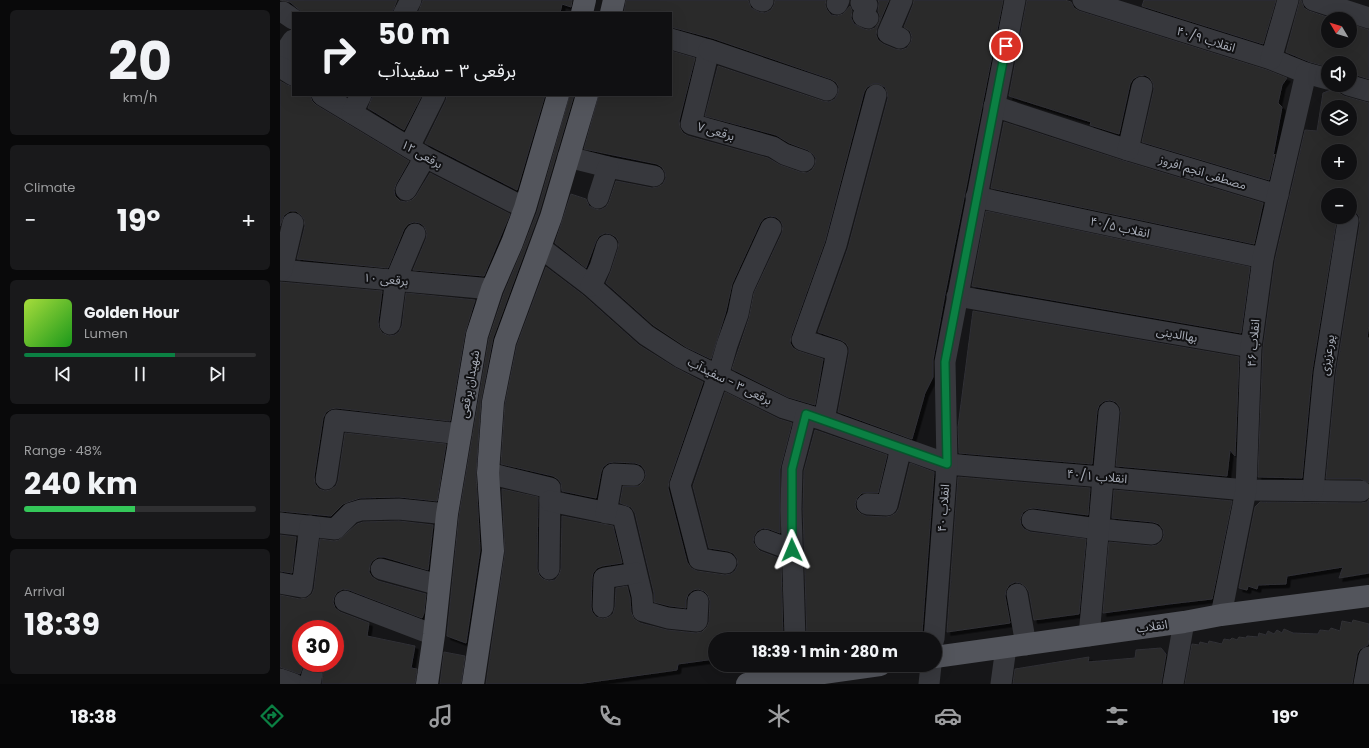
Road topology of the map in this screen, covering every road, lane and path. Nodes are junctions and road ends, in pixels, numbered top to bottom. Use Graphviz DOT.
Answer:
graph roads {
  1 [pos="411,0"];
  2 [pos="585,0"];
  3 [pos="614,0"];
  4 [pos="902,0"];
  5 [pos="1015,0"];
  6 [pos="1082,0"];
  7 [pos="1288,0"];
  8 [pos="1313,0"];
  9 [pos="1333,3"];
  10 [pos="405,12"];
  11 [pos="582,12"];
  12 [pos="612,12"];
  13 [pos="1369,18"];
  14 [pos="900,38"];
  15 [pos="672,39"];
  16 [pos="292,41"];
  17 [pos="709,50"];
  18 [pos="280,59"];
  19 [pos="1271,59"];
  20 [pos="280,67"];
  21 [pos="1306,73"];
  22 [pos="292,74"];
  23 [pos="1321,77"];
  24 [pos="1142,87"];
  25 [pos="1357,88"];
  26 [pos="827,90"];
  27 [pos="1369,91"];
  28 [pos="876,95"];
  29 [pos="324,96"];
  30 [pos="360,96"];
  31 [pos="435,96"];
  32 [pos="558,96"];
  33 [pos="587,96"];
  34 [pos="994,106"];
  35 [pos="352,113"];
  36 [pos="1128,150"];
  37 [pos="417,152"];
  38 [pos="568,157"];
  39 [pos="804,161"];
  40 [pos="608,167"];
  41 [pos="654,176"];
  42 [pos="406,190"];
  43 [pos="1278,195"];
  44 [pos="976,197"];
  45 [pos="598,198"];
  46 [pos="524,208"];
  47 [pos="551,217"];
  48 [pos="293,223"];
  49 [pos="1347,224"];
  50 [pos="771,228"];
  51 [pos="415,234"];
  52 [pos="606,245"];
  53 [pos="541,248"];
  54 [pos="1263,258"];
  55 [pos="281,270"];
  56 [pos="396,280"];
  57 [pos="591,286"];
  58 [pos="492,288"];
  59 [pos="957,296"];
  60 [pos="390,324"];
  61 [pos="1251,347"];
  62 [pos="718,376"];
  63 [pos="1109,412"];
  64 [pos="815,417"];
  65 [pos="461,434"];
  66 [pos="901,448"];
  67 [pos="947,464"];
  68 [pos="488,473"];
  69 [pos="634,475"];
  70 [pos="1103,477"];
  71 [pos="326,479"];
  72 [pos="1246,490"];
  73 [pos="1313,490"];
  74 [pos="1361,491"];
  75 [pos="550,502"];
  76 [pos="867,504"];
  77 [pos="606,512"];
  78 [pos="447,514"];
  79 [pos="1032,520"];
  80 [pos="280,523"];
  81 [pos="310,526"];
  82 [pos="1098,529"];
  83 [pos="1152,534"];
  84 [pos="765,540"];
  85 [pos="792,550"];
  86 [pos="726,562"];
  87 [pos="381,569"];
  88 [pos="550,569"];
  89 [pos="636,573"];
  90 [pos="280,583"];
  91 [pos="439,585"];
  92 [pos="1017,594"];
  93 [pos="1369,596"];
  94 [pos="345,601"];
  95 [pos="698,601"];
  96 [pos="602,607"];
  97 [pos="1222,615"];
  98 [pos="1184,622"];
  99 [pos="795,632"];
  100 [pos="935,632"];
  101 [pos="434,635"];
  102 [pos="1089,636"];
  103 [pos="1016,646"];
  104 [pos="942,656"];
  105 [pos="1369,657"];
  106 [pos="822,672"];
  107 [pos="930,672"];
  108 [pos="797,675"];
  109 [pos="280,679"];
  110 [pos="294,684"];
  111 [pos="427,684"];
  112 [pos="473,684"];
  113 [pos="747,684"];
  114 [pos="929,684"];
  115 [pos="1001,684"];
  116 [pos="1173,684"];
  117 [pos="1364,684"];
  1 -- 10 [label="street"];
  2 -- 11 [label="main road"];
  3 -- 12 [label="main road"];
  4 -- 14 [label="street"];
  5 -- 34 [label="street, انقلاب ۴۰"];
  6 -- 19 [label="street, انقلاب ۴۰/۹"];
  7 -- 19 [label="street"];
  8 -- 9 [label="street"];
  9 -- 13 [label="street"];
  15 -- 17 [label="street"];
  16 -- 18 [label="street"];
  17 -- 26 [label="street"];
  17 -- 39 [label="street, برقعی ۷"];
  19 -- 21 [label="street, انقلاب ۴۰/۹"];
  20 -- 22 [label="street"];
  21 -- 23 [label="street, انقلاب ۴۰/۹"];
  21 -- 43 [label="street, انقلاب ۴۶"];
  24 -- 36 [label="street"];
  25 -- 27 [label="street"];
  28 -- 64 [label="street"];
  29 -- 35 [label="street, برقعی ۱۲"];
  30 -- 35 [label="street"];
  31 -- 37 [label="street"];
  32 -- 46 [label="main road, شهیدان برقعی"];
  33 -- 38 [label="main road"];
  34 -- 36 [label="street, مصطفی انجم افروز"];
  34 -- 44 [label="street, انقلاب ۴۰"];
  35 -- 37 [label="street, برقعی ۱۲"];
  36 -- 43 [label="street, مصطفی انجم افروز"];
  37 -- 42 [label="street"];
  37 -- 46 [label="street, برقعی ۱۲"];
  38 -- 40 [label="street"];
  38 -- 47 [label="main road"];
  40 -- 41 [label="street"];
  40 -- 45 [label="street"];
  43 -- 54 [label="street, انقلاب ۴۶"];
  44 -- 54 [label="street, انقلاب ۴۰/۵"];
  44 -- 59 [label="street, انقلاب ۴۰"];
  46 -- 47 [label="main road"];
  46 -- 58 [label="main road, شهیدان برقعی"];
  47 -- 53 [label="main road"];
  48 -- 55 [label="street"];
  49 -- 73 [label="street, پورعزیزی"];
  50 -- 62 [label="street"];
  51 -- 56 [label="street"];
  52 -- 57 [label="street"];
  53 -- 57 [label="street, برقعی ۳ - سفیدآب"];
  53 -- 68 [label="main road"];
  54 -- 61 [label="street, انقلاب ۴۶"];
  55 -- 56 [label="street, برقعی ۱۰"];
  56 -- 58 [label="street, برقعی ۱۰"];
  56 -- 60 [label="street"];
  57 -- 62 [label="street, برقعی ۳ - سفیدآب"];
  58 -- 65 [label="main road, شهیدان برقعی"];
  59 -- 61 [label="street, بهاالدینی"];
  59 -- 67 [label="street, انقلاب ۴۰"];
  61 -- 72 [label="street, انقلاب ۴۶"];
  62 -- 64 [label="street, برقعی ۳ - سفیدآب"];
  62 -- 86 [label="street"];
  63 -- 70 [label="street"];
  64 -- 66 [label="street, برقعی ۳ - سفیدآب"];
  64 -- 85 [label="street"];
  65 -- 71 [label="street"];
  65 -- 78 [label="main road, شهیدان برقعی"];
  66 -- 67 [label="street, برقعی ۳ - سفیدآب"];
  66 -- 76 [label="street"];
  67 -- 70 [label="street, انقلاب ۴۰/۱"];
  67 -- 100 [label="street, انقلاب ۴۰"];
  68 -- 75 [label="street"];
  68 -- 112 [label="main road"];
  69 -- 77 [label="street"];
  70 -- 72 [label="street, انقلاب ۴۰/۱"];
  70 -- 82 [label="street"];
  72 -- 73 [label="street"];
  72 -- 97 [label="street, انقلاب ۴۶"];
  73 -- 74 [label="street"];
  75 -- 77 [label="street"];
  75 -- 88 [label="street"];
  77 -- 89 [label="street"];
  78 -- 81 [label="street"];
  78 -- 91 [label="main road, شهیدان برقعی"];
  79 -- 82 [label="street"];
  80 -- 81 [label="street"];
  81 -- 90 [label="street"];
  82 -- 83 [label="street"];
  82 -- 102 [label="street"];
  84 -- 85 [label="street"];
  85 -- 99 [label="street"];
  87 -- 91 [label="street"];
  89 -- 95 [label="street"];
  89 -- 96 [label="street"];
  91 -- 101 [label="main road, شهیدان برقعی"];
  92 -- 103 [label="street"];
  93 -- 97 [label="main road, انقلاب"];
  94 -- 101 [label="street"];
  97 -- 98 [label="main road, انقلاب"];
  98 -- 102 [label="main road, انقلاب"];
  98 -- 116 [label="street"];
  101 -- 111 [label="main road, شهیدان برقعی"];
  102 -- 103 [label="main road, انقلاب"];
  103 -- 104 [label="main road, انقلاب"];
  103 -- 115 [label="street"];
  105 -- 117 [label="street"];
  106 -- 108 [label="main road"];
  107 -- 114 [label="street"];
  108 -- 113 [label="main road"];
  109 -- 110 [label="street"];
}
